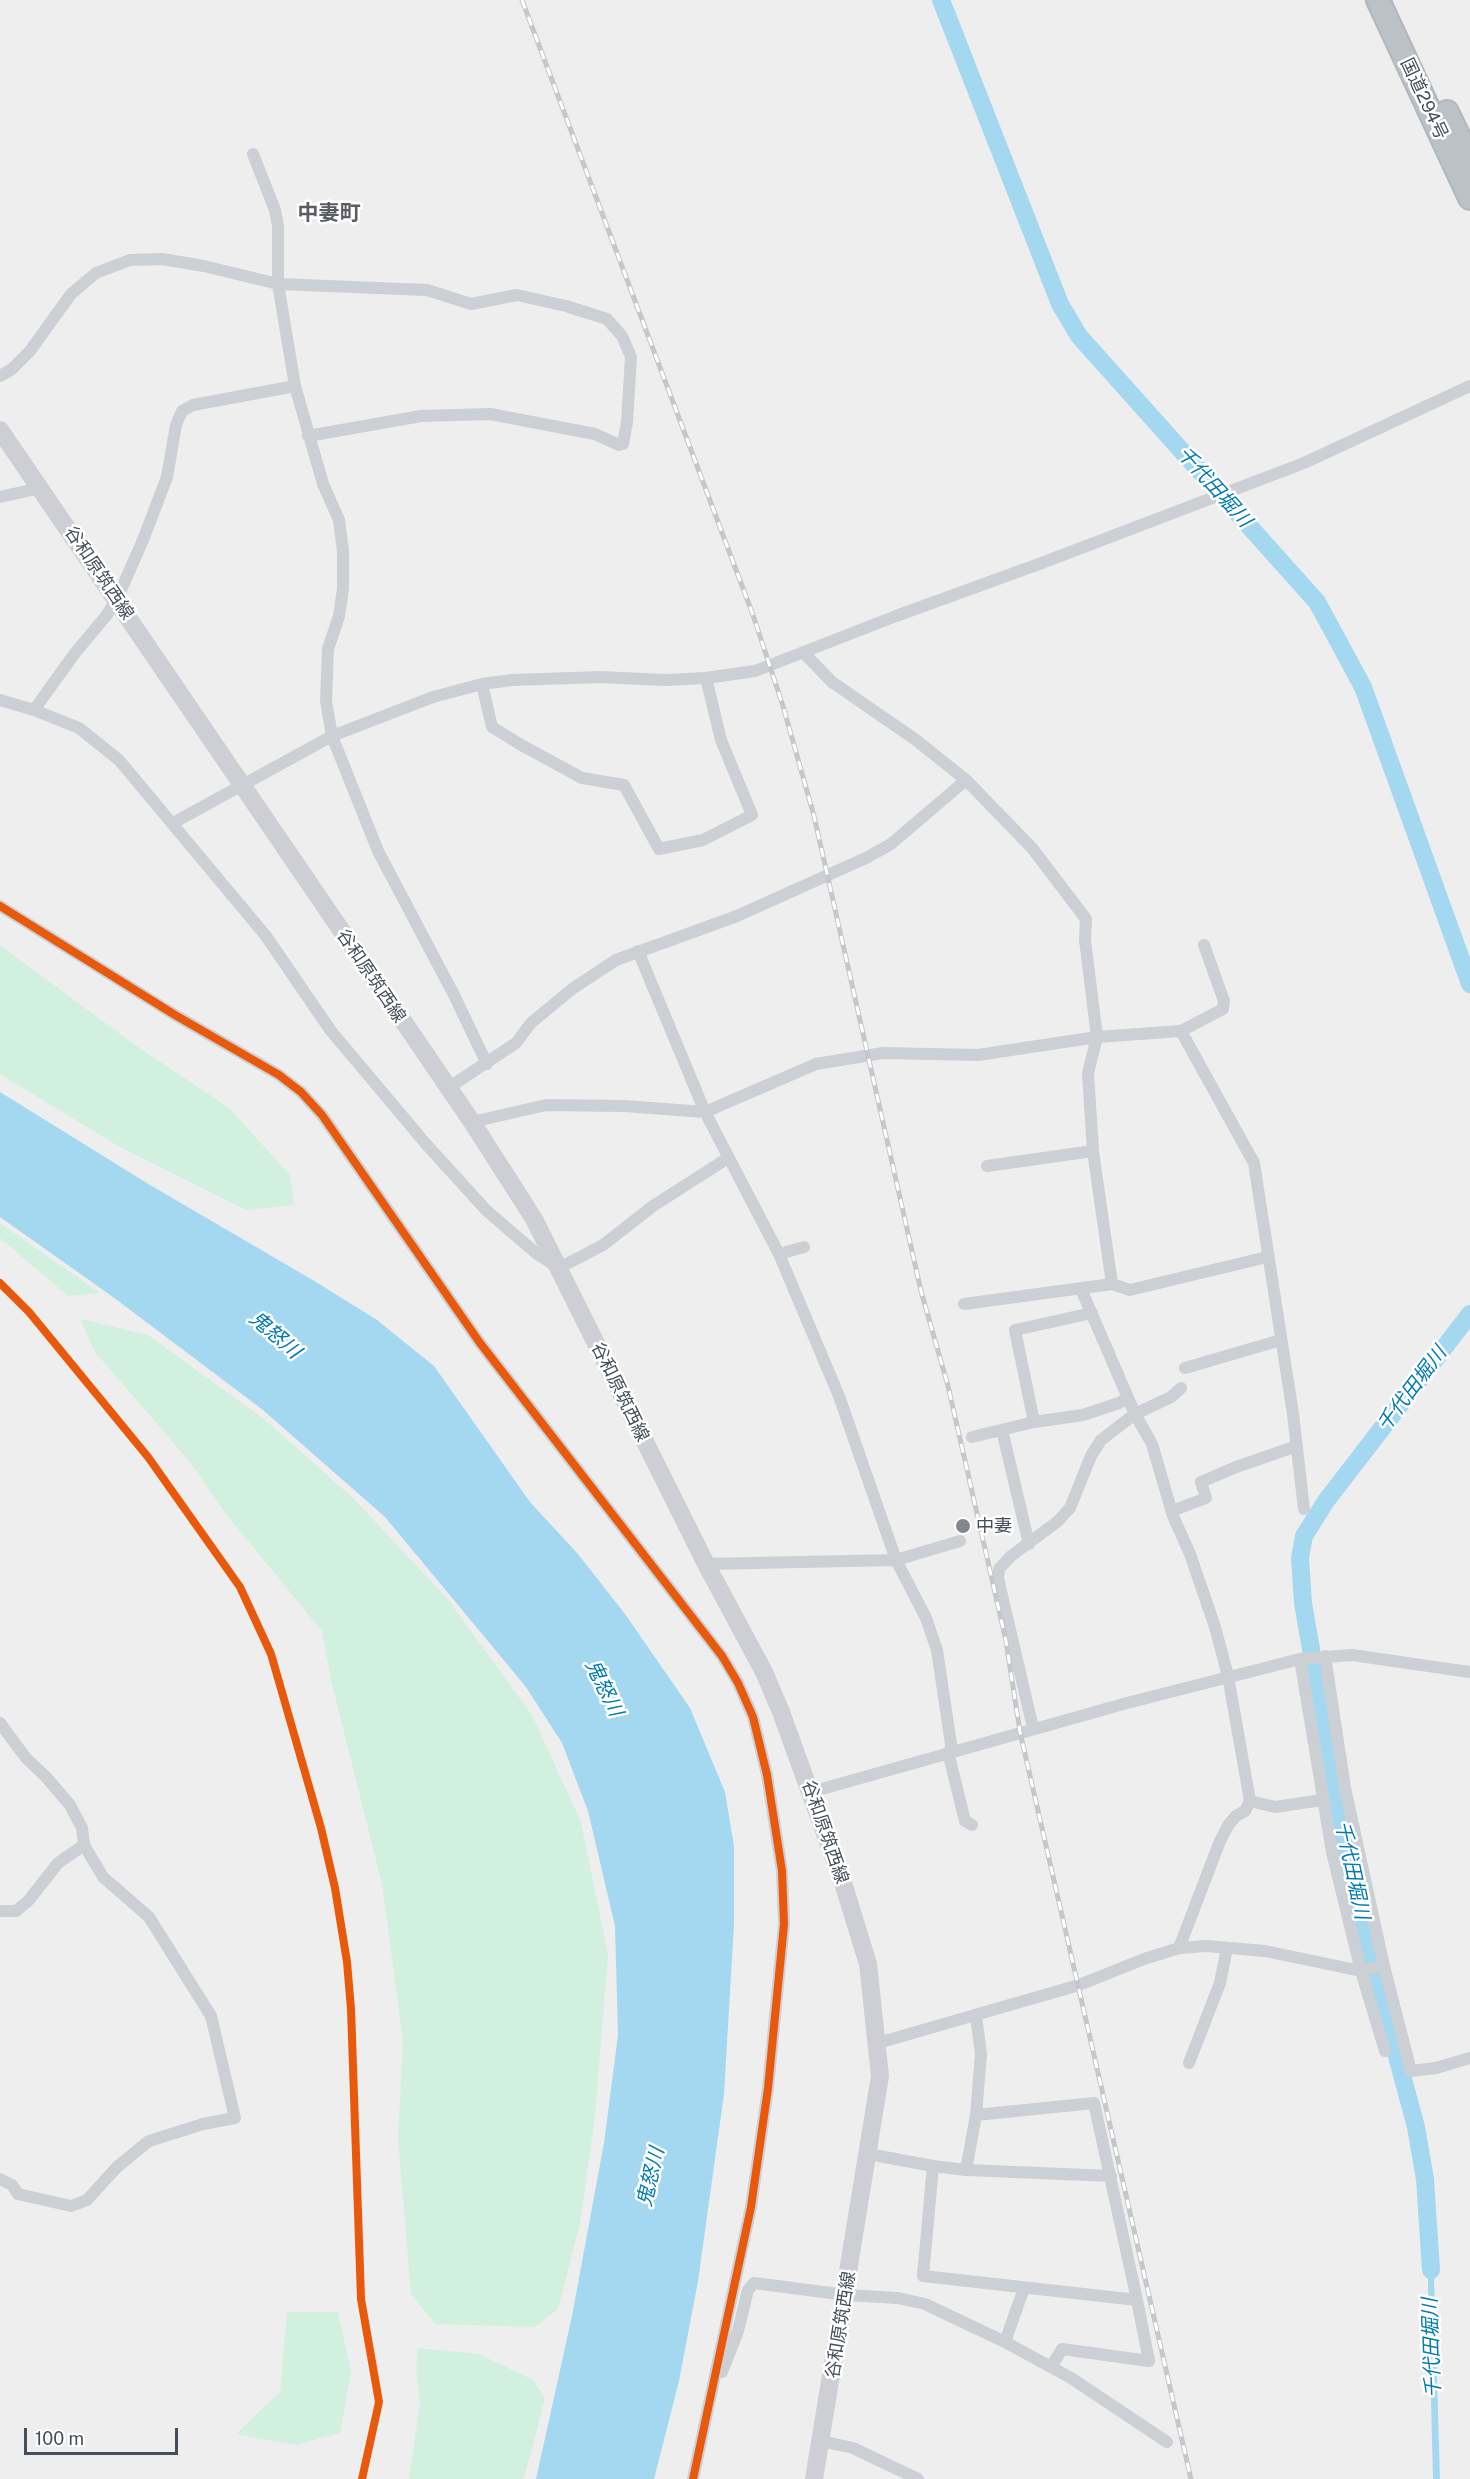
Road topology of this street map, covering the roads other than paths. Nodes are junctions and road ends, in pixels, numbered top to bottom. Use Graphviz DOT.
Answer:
graph roads {
  1 [pos="1377,0"];
  2 [pos="1394,0"];
  3 [pos="253,154"];
  4 [pos="1470,160"];
  5 [pos="1470,198"];
  6 [pos="279,284"];
  7 [pos="0,376"];
  8 [pos="295,386"];
  9 [pos="1470,386"];
  10 [pos="0,429"];
  11 [pos="308,436"];
  12 [pos="41,488"];
  13 [pos="0,497"];
  14 [pos="117,599"];
  15 [pos="803,652"];
  16 [pos="706,678"];
  17 [pos="482,684"];
  18 [pos="0,699"];
  19 [pos="34,710"];
  20 [pos="332,736"];
  21 [pos="966,780"];
  22 [pos="243,785"];
  23 [pos="173,823"];
  24 [pos="0,906"];
  25 [pos="1204,945"];
  26 [pos="638,951"];
  27 [pos="1181,1031"];
  28 [pos="1097,1037"];
  29 [pos="487,1064"];
  30 [pos="448,1088"];
  31 [pos="705,1112"];
  32 [pos="472,1122"];
  33 [pos="1093,1151"];
  34 [pos="728,1158"];
  35 [pos="987,1166"];
  36 [pos="804,1247"];
  37 [pos="779,1254"];
  38 [pos="1267,1257"];
  39 [pos="559,1268"];
  40 [pos="1112,1284"];
  41 [pos="1081,1289"];
  42 [pos="964,1304"];
  43 [pos="1092,1313"];
  44 [pos="1281,1340"];
  45 [pos="1185,1368"];
  46 [pos="1181,1388"];
  47 [pos="1128,1398"];
  48 [pos="1135,1414"];
  49 [pos="1034,1422"];
  50 [pos="1002,1430"];
  51 [pos="972,1437"];
  52 [pos="1297,1446"];
  53 [pos="1304,1509"];
  54 [pos="1172,1511"];
  55 [pos="960,1541"];
  56 [pos="1029,1544"];
  57 [pos="896,1560"];
  58 [pos="706,1564"];
  59 [pos="1325,1656"];
  60 [pos="1300,1659"];
  61 [pos="1470,1672"];
  62 [pos="1228,1676"];
  63 [pos="0,1723"];
  64 [pos="1033,1728"];
  65 [pos="950,1752"];
  66 [pos="811,1792"];
  67 [pos="1322,1800"];
  68 [pos="1250,1801"];
  69 [pos="972,1825"];
  70 [pos="84,1845"];
  71 [pos="0,1911"];
  72 [pos="1179,1948"];
  73 [pos="1227,1948"];
  74 [pos="1384,1966"];
  75 [pos="1361,1971"];
  76 [pos="976,2016"];
  77 [pos="878,2043"];
  78 [pos="1385,2051"];
  79 [pos="1470,2058"];
  80 [pos="1189,2063"];
  81 [pos="976,2115"];
  82 [pos="868,2154"];
  83 [pos="933,2166"];
  84 [pos="966,2170"];
  85 [pos="1111,2176"];
  86 [pos="0,2179"];
  87 [pos="1024,2288"];
  88 [pos="846,2295"];
  89 [pos="1137,2300"];
  90 [pos="1005,2343"];
  91 [pos="1051,2367"];
  92 [pos="715,2381"];
  93 [pos="821,2441"];
  94 [pos="1167,2442"];
  95 [pos="693,2479"];
  96 [pos="814,2479"];
  97 [pos="918,2479"];
  1 -- 5 [label="highway, 国道294号"];
  2 -- 4 [label="highway, 国道294号"];
  3 -- 6 [label="street"];
  6 -- 7 [label="street"];
  6 -- 8 [label="street"];
  6 -- 11 [label="street"];
  8 -- 11 [label="street"];
  8 -- 14 [label="street"];
  9 -- 15 [label="street"];
  10 -- 12 [label="main road, 谷和原筑西線"];
  11 -- 20 [label="street"];
  12 -- 13 [label="street"];
  12 -- 14 [label="main road, 谷和原筑西線"];
  14 -- 19 [label="street"];
  14 -- 22 [label="main road, 谷和原筑西線"];
  15 -- 16 [label="street"];
  15 -- 21 [label="street"];
  16 -- 17 [label="street"];
  16 -- 17 [label="street"];
  17 -- 20 [label="street"];
  18 -- 19 [label="street"];
  19 -- 23 [label="street"];
  20 -- 22 [label="street"];
  20 -- 29 [label="street"];
  21 -- 26 [label="street"];
  21 -- 28 [label="street"];
  22 -- 23 [label="street"];
  22 -- 30 [label="main road, 谷和原筑西線"];
  23 -- 39 [label="street"];
  24 -- 92 [label="street"];
  25 -- 27 [label="street"];
  26 -- 29 [label="street"];
  26 -- 31 [label="street"];
  27 -- 28 [label="street"];
  27 -- 38 [label="street"];
  28 -- 31 [label="street"];
  28 -- 33 [label="street"];
  29 -- 30 [label="street"];
  30 -- 32 [label="main road, 谷和原筑西線"];
  31 -- 32 [label="street"];
  31 -- 34 [label="street"];
  32 -- 39 [label="main road, 谷和原筑西線"];
  33 -- 35 [label="street"];
  33 -- 40 [label="street"];
  34 -- 37 [label="street"];
  34 -- 39 [label="street"];
  36 -- 37 [label="street"];
  37 -- 57 [label="street"];
  38 -- 40 [label="street"];
  38 -- 44 [label="street"];
  39 -- 58 [label="main road, 谷和原筑西線"];
  40 -- 41 [label="street"];
  41 -- 42 [label="street"];
  41 -- 43 [label="street"];
  43 -- 47 [label="street"];
  43 -- 49 [label="street"];
  44 -- 45 [label="street"];
  44 -- 52 [label="street"];
  46 -- 48 [label="street"];
  47 -- 48 [label="street"];
  47 -- 49 [label="street"];
  48 -- 54 [label="street"];
  48 -- 56 [label="street"];
  49 -- 50 [label="street"];
  50 -- 51 [label="street"];
  50 -- 56 [label="street"];
  52 -- 53 [label="street"];
  52 -- 54 [label="street"];
  54 -- 62 [label="street"];
  55 -- 57 [label="street"];
  56 -- 64 [label="street"];
  57 -- 58 [label="street"];
  57 -- 65 [label="street"];
  58 -- 66 [label="main road, 谷和原筑西線"];
  59 -- 60 [label="street"];
  59 -- 61 [label="street"];
  59 -- 74 [label="street"];
  60 -- 62 [label="street"];
  60 -- 67 [label="street"];
  62 -- 64 [label="street"];
  62 -- 68 [label="street"];
  63 -- 70 [label="street"];
  64 -- 65 [label="street"];
  65 -- 66 [label="street"];
  65 -- 69 [label="street"];
  66 -- 77 [label="main road, 谷和原筑西線"];
  67 -- 68 [label="street"];
  67 -- 75 [label="street"];
  68 -- 72 [label="street"];
  70 -- 71 [label="street"];
  70 -- 86 [label="street"];
  72 -- 73 [label="street"];
  72 -- 76 [label="street"];
  73 -- 75 [label="street"];
  73 -- 80 [label="street"];
  74 -- 75 [label="street"];
  74 -- 79 [label="street"];
  75 -- 78 [label="street"];
  76 -- 77 [label="street"];
  76 -- 81 [label="street"];
  77 -- 82 [label="main road, 谷和原筑西線"];
  81 -- 84 [label="street"];
  81 -- 85 [label="street"];
  82 -- 83 [label="street"];
  82 -- 88 [label="main road, 谷和原筑西線"];
  83 -- 84 [label="street"];
  83 -- 87 [label="street"];
  84 -- 85 [label="street"];
  85 -- 89 [label="street"];
  87 -- 89 [label="street"];
  87 -- 90 [label="street"];
  88 -- 90 [label="street"];
  88 -- 92 [label="street"];
  88 -- 93 [label="main road, 谷和原筑西線"];
  89 -- 91 [label="street"];
  90 -- 91 [label="street"];
  91 -- 94 [label="street"];
  92 -- 95 [label="street"];
  93 -- 96 [label="main road, 谷和原筑西線"];
  93 -- 97 [label="street"];
}
